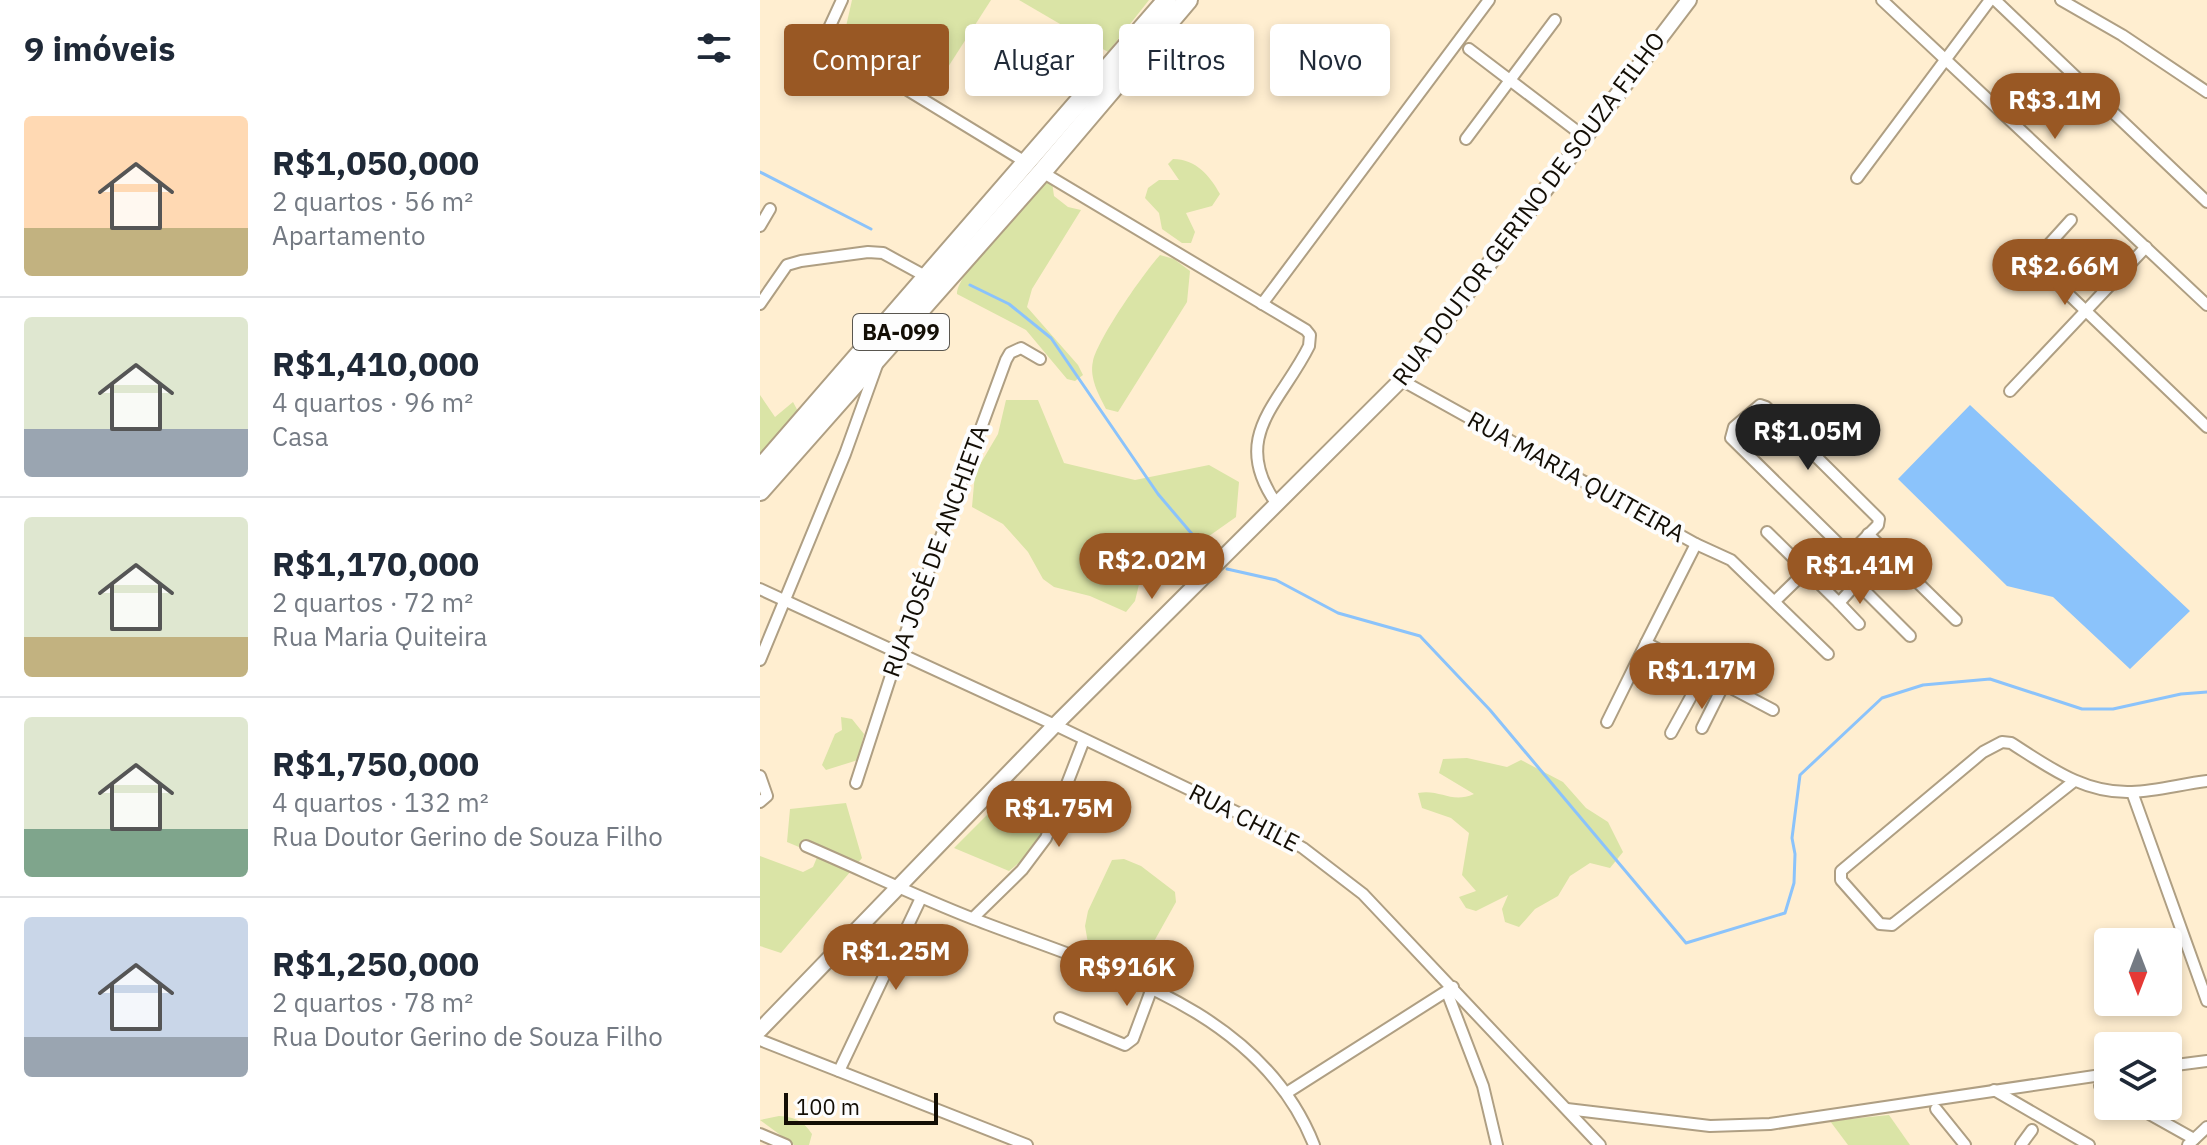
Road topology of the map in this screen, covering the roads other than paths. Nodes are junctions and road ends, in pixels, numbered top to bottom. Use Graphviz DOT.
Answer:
graph roads {
  1 [pos="842,0"];
  2 [pos="1167,0"];
  3 [pos="1188,0"];
  4 [pos="1489,0"];
  5 [pos="1689,0"];
  6 [pos="1882,0"];
  7 [pos="1992,0"];
  8 [pos="2061,0"];
  9 [pos="1555,20"];
  10 [pos="1469,49"];
  11 [pos="1947,62"];
  12 [pos="1510,78"];
  13 [pos="2207,92"];
  14 [pos="1586,138"];
  15 [pos="1466,139"];
  16 [pos="1034,168"];
  17 [pos="1857,178"];
  18 [pos="2207,202"];
  19 [pos="770,209"];
  20 [pos="2071,220"];
  21 [pos="760,226"];
  22 [pos="2146,247"];
  23 [pos="927,277"];
  24 [pos="760,304"];
  25 [pos="1262,304"];
  26 [pos="2207,305"];
  27 [pos="2084,312"];
  28 [pos="881,355"];
  29 [pos="1040,359"];
  30 [pos="1401,380"];
  31 [pos="2010,391"];
  32 [pos="2207,427"];
  33 [pos="760,469"];
  34 [pos="760,491"];
  35 [pos="1276,503"];
  36 [pos="1767,532"];
  37 [pos="1868,534"];
  38 [pos="1696,544"];
  39 [pos="1849,554"];
  40 [pos="1806,571"];
  41 [pos="1858,584"];
  42 [pos="760,589"];
  43 [pos="1775,601"];
  44 [pos="785,602"];
  45 [pos="1839,603"];
  46 [pos="1956,620"];
  47 [pos="1859,624"];
  48 [pos="1910,636"];
  49 [pos="1646,643"];
  50 [pos="898,654"];
  51 [pos="1828,654"];
  52 [pos="760,660"];
  53 [pos="1704,673"];
  54 [pos="1724,684"];
  55 [pos="1773,710"];
  56 [pos="1607,722"];
  57 [pos="1055,725"];
  58 [pos="1702,728"];
  59 [pos="1671,733"];
  60 [pos="1084,740"];
  61 [pos="760,776"];
  62 [pos="2207,781"];
  63 [pos="2073,782"];
  64 [pos="856,783"];
  65 [pos="2132,792"];
  66 [pos="760,802"];
  67 [pos="806,846"];
  68 [pos="899,886"];
  69 [pos="921,898"];
  70 [pos="973,918"];
  71 [pos="1152,988"];
  72 [pos="1450,990"];
  73 [pos="2207,1001"];
  74 [pos="1060,1018"];
  75 [pos="760,1030"];
  76 [pos="760,1040"];
  77 [pos="2207,1061"];
  78 [pos="2182,1064"];
  79 [pos="839,1071"];
  80 [pos="2094,1076"];
  81 [pos="1993,1090"];
  82 [pos="1288,1092"];
  83 [pos="1567,1109"];
  84 [pos="1936,1109"];
  85 [pos="2157,1120"];
  86 [pos="2207,1127"];
  87 [pos="2032,1130"];
  88 [pos="760,1134"];
  89 [pos="2191,1142"];
  90 [pos="1021,1144"];
  91 [pos="786,1145"];
  92 [pos="1314,1145"];
  93 [pos="1497,1145"];
  94 [pos="1600,1145"];
  95 [pos="1965,1145"];
  96 [pos="2021,1145"];
  97 [pos="2089,1145"];
  1 -- 16 [label="street"];
  2 -- 16 [label="highway, BA-099"];
  3 -- 16 [label="highway, BA-099"];
  4 -- 25 [label="street"];
  5 -- 14 [label="main road, RUA DOUTOR GERINO DE SOUZA FILHO"];
  6 -- 11 [label="street"];
  7 -- 11 [label="street"];
  7 -- 18 [label="street"];
  8 -- 13 [label="street"];
  9 -- 12 [label="street"];
  10 -- 12 [label="street"];
  11 -- 17 [label="street"];
  11 -- 22 [label="street"];
  12 -- 14 [label="street"];
  12 -- 15 [label="street"];
  14 -- 30 [label="main road, RUA DOUTOR GERINO DE SOUZA FILHO"];
  16 -- 23 [label="highway, BA-099"];
  16 -- 25 [label="street"];
  16 -- 28 [label="highway, BA-099"];
  19 -- 21 [label="street"];
  20 -- 27 [label="street"];
  22 -- 26 [label="street"];
  22 -- 27 [label="street"];
  23 -- 24 [label="street"];
  23 -- 33 [label="highway, BA-099"];
  25 -- 35 [label="street"];
  27 -- 31 [label="street"];
  27 -- 32 [label="street"];
  28 -- 34 [label="highway, BA-099"];
  28 -- 44 [label="street"];
  29 -- 50 [label="street, RUA JOSÉ DE ANCHIETA"];
  30 -- 35 [label="main road, RUA DOUTOR GERINO DE SOUZA FILHO"];
  30 -- 38 [label="street, RUA MARIA QUITEIRA"];
  35 -- 57 [label="main road, RUA DOUTOR GERINO DE SOUZA FILHO"];
  36 -- 40 [label="street"];
  37 -- 39 [label="street"];
  37 -- 39 [label="street"];
  37 -- 46 [label="street"];
  38 -- 43 [label="street"];
  38 -- 49 [label="street, RUA MARIA QUITEIRA"];
  39 -- 41 [label="street"];
  40 -- 43 [label="street"];
  40 -- 45 [label="street"];
  41 -- 45 [label="street"];
  41 -- 48 [label="street"];
  42 -- 44 [label="street, RUA CHILE"];
  43 -- 51 [label="street"];
  44 -- 50 [label="street, RUA CHILE"];
  44 -- 52 [label="street"];
  45 -- 47 [label="street"];
  49 -- 53 [label="street"];
  49 -- 56 [label="street, RUA MARIA QUITEIRA"];
  50 -- 57 [label="street, RUA CHILE"];
  50 -- 64 [label="street, RUA JOSÉ DE ANCHIETA"];
  53 -- 54 [label="street"];
  53 -- 59 [label="street"];
  54 -- 55 [label="street"];
  54 -- 58 [label="street"];
  57 -- 60 [label="street, RUA CHILE"];
  57 -- 68 [label="main road, RUA DOUTOR GERINO DE SOUZA FILHO"];
  60 -- 70 [label="street"];
  60 -- 72 [label="street, RUA CHILE"];
  61 -- 66 [label="street"];
  62 -- 65 [label="street"];
  63 -- 63 [label="street"];
  63 -- 65 [label="street"];
  65 -- 73 [label="street"];
  67 -- 68 [label="street"];
  68 -- 69 [label="street"];
  68 -- 75 [label="main road, RUA DOUTOR GERINO DE SOUZA FILHO"];
  69 -- 70 [label="street"];
  69 -- 79 [label="street"];
  70 -- 71 [label="street"];
  71 -- 74 [label="street"];
  71 -- 82 [label="street"];
  72 -- 82 [label="street"];
  72 -- 83 [label="street, RUA CHILE"];
  72 -- 93 [label="street"];
  76 -- 79 [label="street"];
  77 -- 78 [label="street"];
  79 -- 90 [label="street"];
  80 -- 81 [label="street"];
  81 -- 83 [label="street"];
  81 -- 97 [label="street"];
  82 -- 92 [label="street"];
  83 -- 94 [label="street, RUA CHILE"];
  84 -- 95 [label="street"];
  85 -- 89 [label="street"];
  86 -- 89 [label="street"];
  87 -- 96 [label="street"];
  88 -- 91 [label="street"];
}
